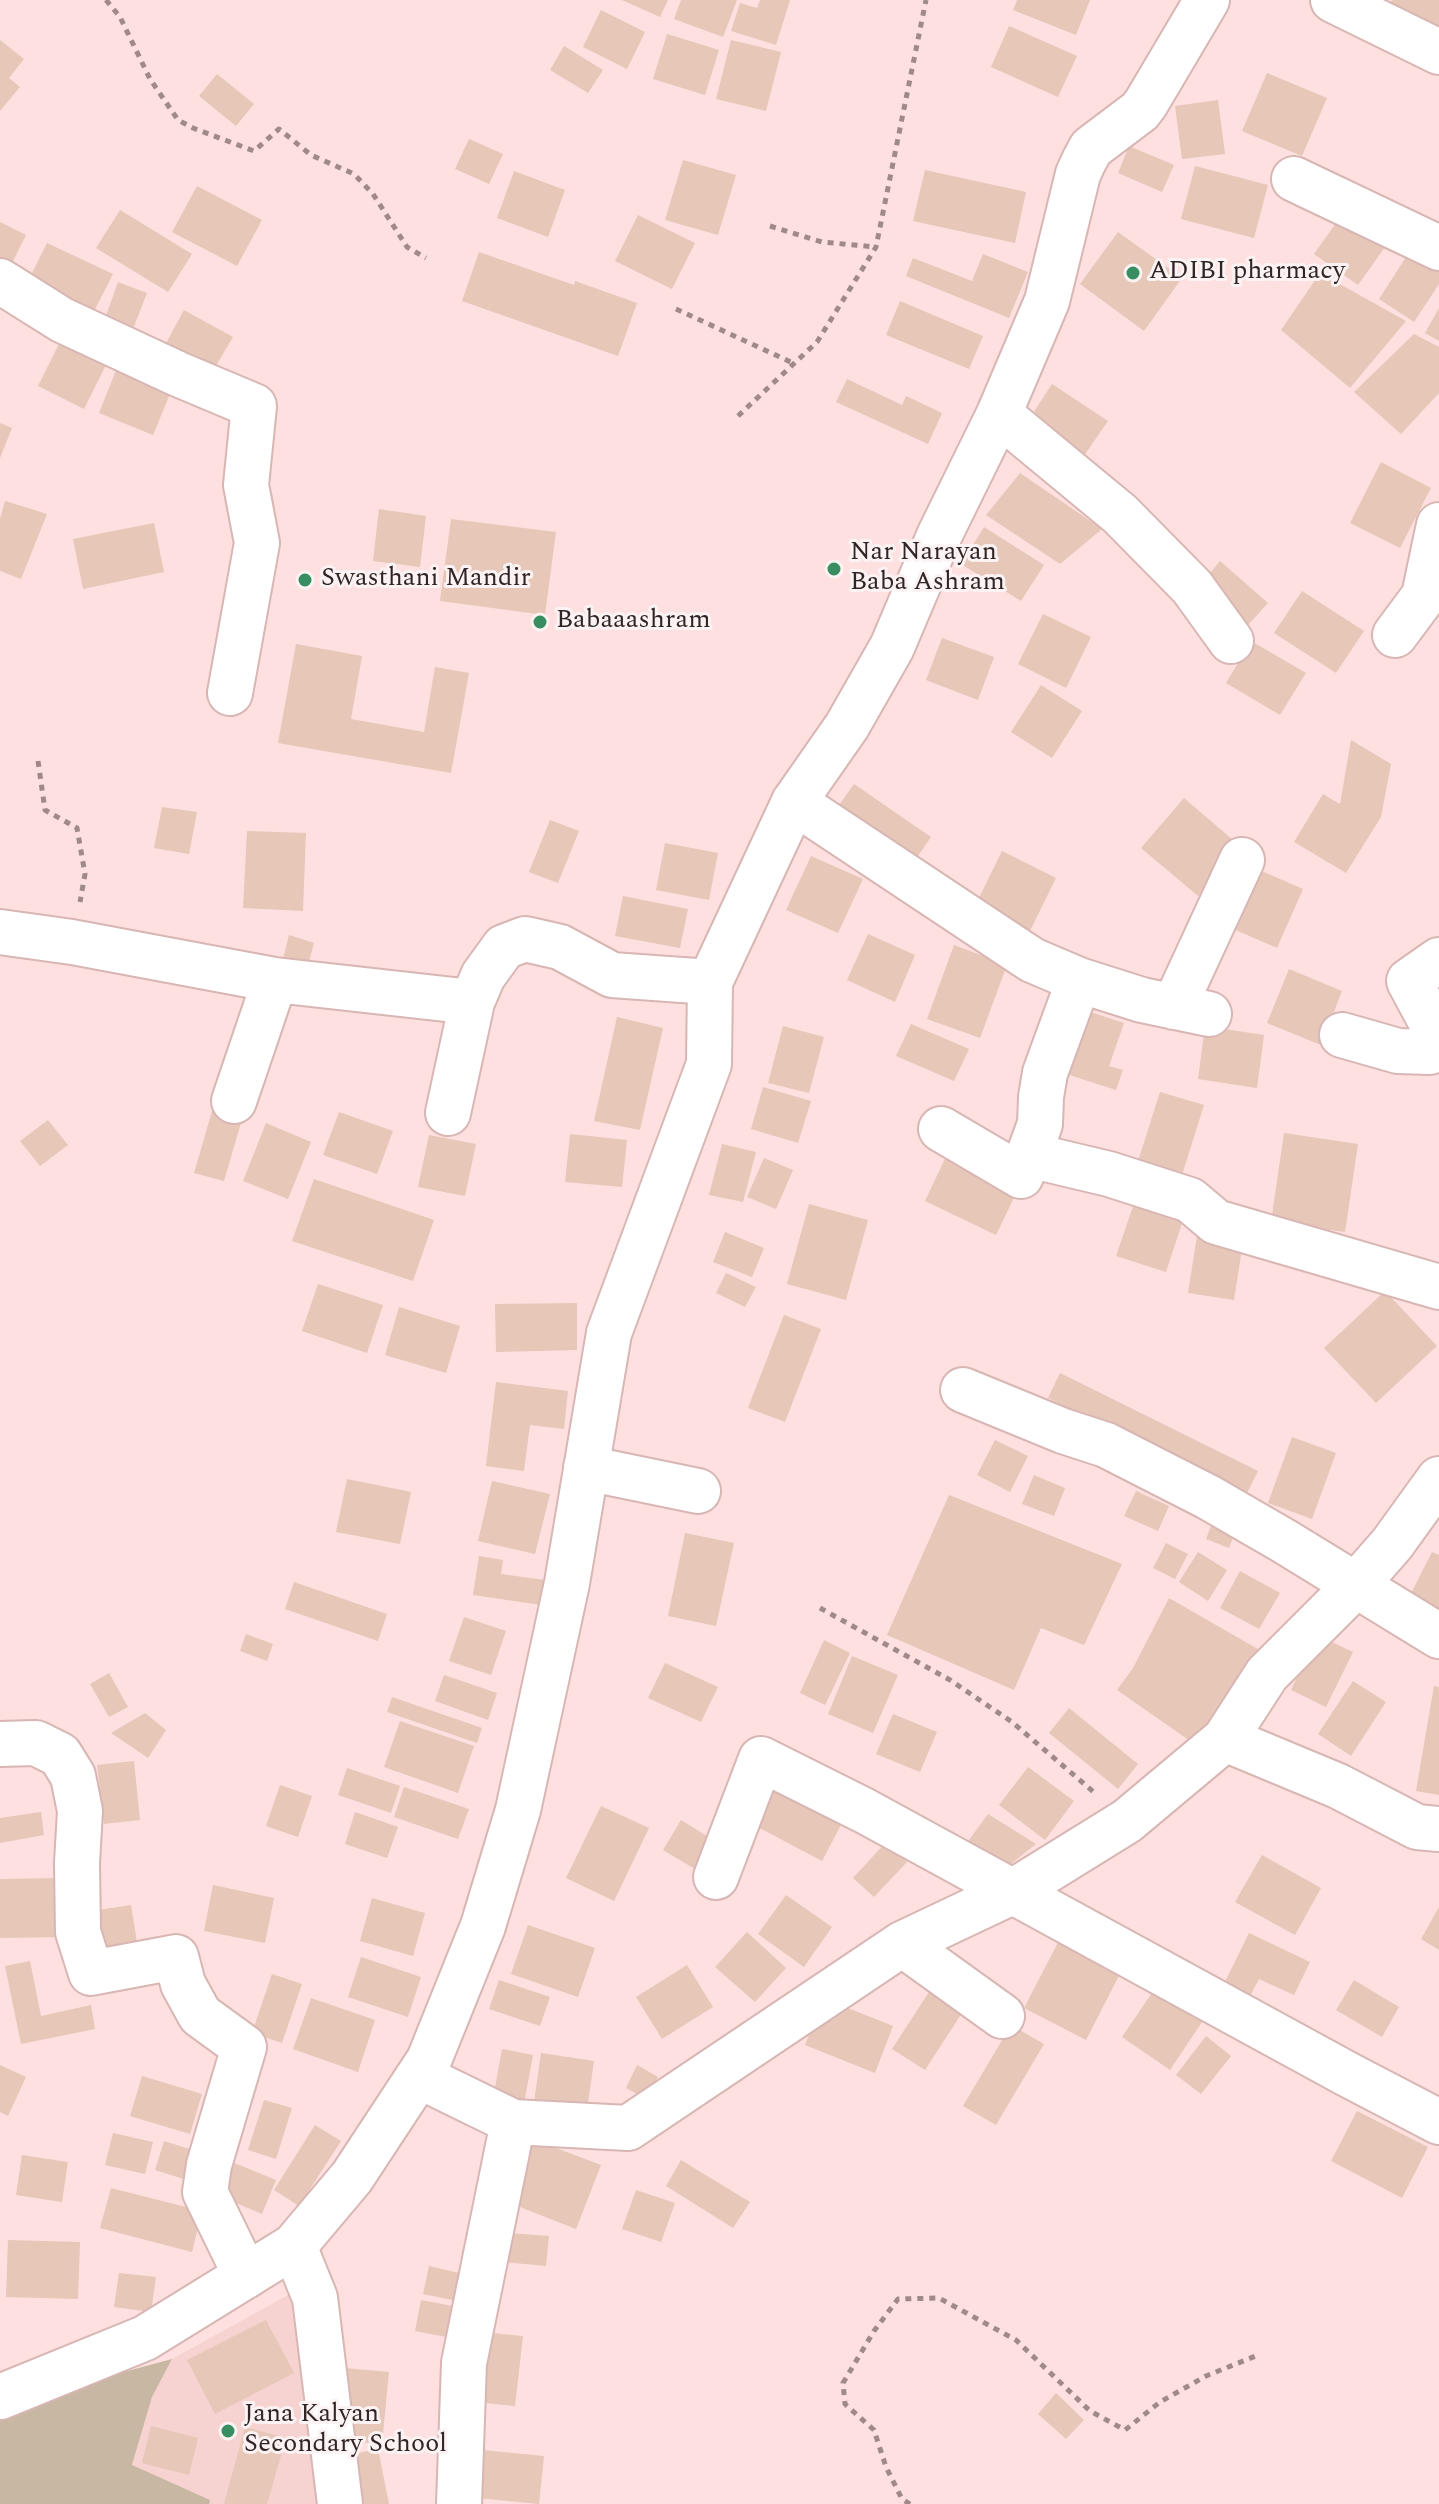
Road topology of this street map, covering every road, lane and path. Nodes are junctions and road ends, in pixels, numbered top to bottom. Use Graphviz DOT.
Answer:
graph roads {
  1 [pos="106,0"];
  2 [pos="926,0"];
  3 [pos="1207,0"];
  4 [pos="1333,0"];
  5 [pos="1439,52"];
  6 [pos="1294,179"];
  7 [pos="770,226"];
  8 [pos="876,247"];
  9 [pos="1439,248"];
  10 [pos="426,258"];
  11 [pos="0,281"];
  12 [pos="676,309"];
  13 [pos="795,364"];
  14 [pos="999,414"];
  15 [pos="738,416"];
  16 [pos="1439,525"];
  17 [pos="1395,635"];
  18 [pos="1231,641"];
  19 [pos="230,693"];
  20 [pos="38,761"];
  21 [pos="794,802"];
  22 [pos="1242,860"];
  23 [pos="0,932"];
  24 [pos="72,942"];
  25 [pos="1439,960"];
  26 [pos="275,980"];
  27 [pos="1079,980"];
  28 [pos="710,982"];
  29 [pos="472,1002"];
  30 [pos="1342,1035"];
  31 [pos="234,1101"];
  32 [pos="448,1113"];
  33 [pos="941,1129"];
  34 [pos="1029,1155"];
  35 [pos="1439,1287"];
  36 [pos="963,1390"];
  37 [pos="586,1468"];
  38 [pos="1439,1479"];
  39 [pos="698,1491"];
  40 [pos="1356,1585"];
  41 [pos="820,1608"];
  42 [pos="1439,1636"];
  43 [pos="1225,1739"];
  44 [pos="0,1744"];
  45 [pos="1127,1821"];
  46 [pos="1439,1829"];
  47 [pos="716,1877"];
  48 [pos="1014,1891"];
  49 [pos="902,1944"];
  50 [pos="1002,2016"];
  51 [pos="419,2076"];
  52 [pos="513,2122"];
  53 [pos="1439,2122"];
  54 [pos="294,2246"];
  55 [pos="246,2276"];
  56 [pos="1258,2355"];
  57 [pos="0,2397"];
  58 [pos="340,2504"];
  59 [pos="459,2504"];
  60 [pos="910,2504"];
  1 -- 10 [label="path"];
  2 -- 8 [label="path"];
  3 -- 14 [label="street"];
  4 -- 5 [label="street"];
  6 -- 9 [label="street"];
  7 -- 8 [label="path"];
  8 -- 13 [label="path"];
  11 -- 19 [label="street"];
  12 -- 13 [label="path"];
  13 -- 15 [label="path"];
  14 -- 18 [label="street"];
  14 -- 21 [label="street"];
  16 -- 17 [label="street"];
  20 -- 24 [label="path"];
  21 -- 27 [label="street"];
  21 -- 28 [label="street"];
  22 -- 27 [label="street"];
  23 -- 24 [label="street"];
  24 -- 26 [label="street"];
  25 -- 30 [label="street"];
  26 -- 29 [label="street"];
  26 -- 31 [label="street"];
  27 -- 34 [label="street"];
  28 -- 29 [label="street"];
  28 -- 37 [label="street"];
  29 -- 32 [label="street"];
  33 -- 34 [label="street"];
  34 -- 35 [label="street"];
  36 -- 40 [label="street"];
  37 -- 39 [label="street"];
  37 -- 51 [label="street"];
  38 -- 40 [label="street"];
  40 -- 42 [label="street"];
  40 -- 43 [label="street"];
  41 -- 45 [label="path"];
  43 -- 45 [label="street"];
  43 -- 46 [label="street"];
  44 -- 55 [label="street"];
  45 -- 48 [label="street"];
  47 -- 48 [label="street"];
  48 -- 49 [label="street"];
  48 -- 53 [label="street"];
  49 -- 50 [label="street"];
  49 -- 52 [label="street"];
  51 -- 52 [label="street"];
  51 -- 54 [label="street"];
  52 -- 59 [label="street"];
  54 -- 55 [label="street"];
  54 -- 58 [label="street"];
  55 -- 57 [label="street"];
  56 -- 60 [label="path"];
}
